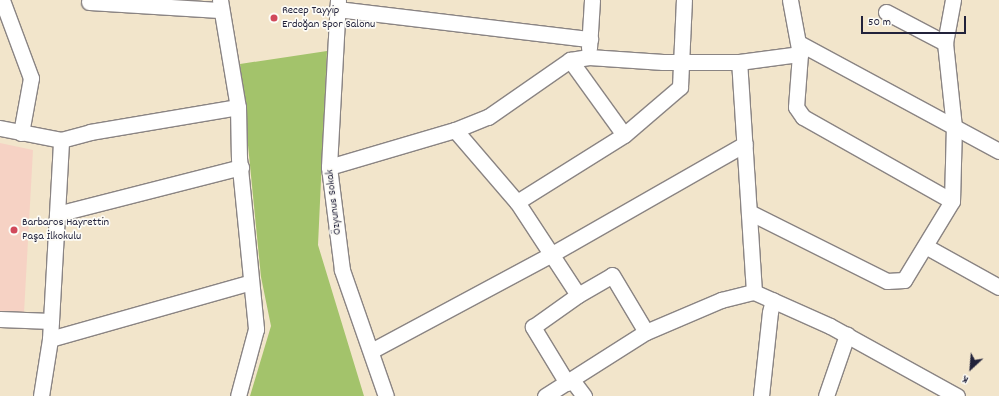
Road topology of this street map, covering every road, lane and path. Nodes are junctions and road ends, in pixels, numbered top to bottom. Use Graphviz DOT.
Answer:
graph roads {
  1 [pos="2,0"];
  2 [pos="592,0"];
  3 [pos="684,0"];
  4 [pos="790,0"];
  5 [pos="953,0"];
  6 [pos="89,2"];
  7 [pos="220,5"];
  8 [pos="338,5"];
  9 [pos="886,12"];
  10 [pos="590,39"];
  11 [pos="945,43"];
  12 [pos="800,48"];
  13 [pos="588,57"];
  14 [pos="570,60"];
  15 [pos="679,62"];
  16 [pos="739,62"];
  17 [pos="238,107"];
  18 [pos="954,127"];
  19 [pos="0,128"];
  20 [pos="455,130"];
  21 [pos="21,133"];
  22 [pos="624,136"];
  23 [pos="61,140"];
  24 [pos="745,144"];
  25 [pos="999,151"];
  26 [pos="241,167"];
  27 [pos="330,167"];
  28 [pos="952,201"];
  29 [pos="517,202"];
  30 [pos="751,213"];
  31 [pos="57,214"];
  32 [pos="926,247"];
  33 [pos="552,254"];
  34 [pos="250,282"];
  35 [pos="999,287"];
  36 [pos="754,292"];
  37 [pos="578,295"];
  38 [pos="773,300"];
  39 [pos="0,319"];
  40 [pos="50,321"];
  41 [pos="646,332"];
  42 [pos="847,335"];
  43 [pos="50,339"];
  44 [pos="371,351"];
  45 [pos="570,382"];
  46 [pos="935,390"];
  47 [pos="41,396"];
  48 [pos="238,396"];
  49 [pos="386,396"];
  50 [pos="545,396"];
  51 [pos="584,396"];
  52 [pos="761,396"];
  53 [pos="826,396"];
  54 [pos="957,396"];
  1 -- 21 [label="street"];
  2 -- 10 [label="street"];
  3 -- 15 [label="street"];
  4 -- 12 [label="street"];
  5 -- 11 [label="street"];
  6 -- 7 [label="street"];
  7 -- 17 [label="street"];
  8 -- 10 [label="street"];
  8 -- 27 [label="street, Özyunus Sokak"];
  9 -- 11 [label="street"];
  10 -- 13 [label="street"];
  11 -- 18 [label="street"];
  12 -- 16 [label="street"];
  12 -- 18 [label="street"];
  12 -- 28 [label="street"];
  13 -- 14 [label="street"];
  13 -- 15 [label="street"];
  14 -- 20 [label="street"];
  14 -- 22 [label="street"];
  15 -- 16 [label="street"];
  15 -- 22 [label="street"];
  16 -- 24 [label="street"];
  17 -- 23 [label="street"];
  17 -- 26 [label="street"];
  18 -- 25 [label="street"];
  18 -- 28 [label="street"];
  19 -- 21 [label="street"];
  20 -- 27 [label="street"];
  20 -- 29 [label="street"];
  21 -- 23 [label="street"];
  22 -- 29 [label="street"];
  23 -- 31 [label="street"];
  24 -- 30 [label="street"];
  24 -- 33 [label="street"];
  26 -- 31 [label="street"];
  26 -- 34 [label="street"];
  27 -- 44 [label="street, Özyunus Sokak"];
  28 -- 32 [label="street"];
  29 -- 33 [label="street"];
  30 -- 32 [label="street"];
  30 -- 36 [label="street"];
  31 -- 40 [label="street"];
  32 -- 35 [label="street"];
  33 -- 37 [label="street"];
  33 -- 44 [label="street"];
  34 -- 43 [label="street"];
  34 -- 48 [label="street"];
  36 -- 38 [label="street"];
  36 -- 41 [label="street"];
  37 -- 41 [label="street"];
  37 -- 45 [label="street"];
  38 -- 42 [label="street"];
  38 -- 52 [label="street"];
  39 -- 40 [label="street"];
  40 -- 43 [label="street"];
  41 -- 45 [label="street"];
  42 -- 46 [label="street"];
  42 -- 53 [label="street"];
  43 -- 47 [label="street"];
  44 -- 49 [label="street, Özyunus Sokak"];
  45 -- 50 [label="street"];
  45 -- 51 [label="street"];
  46 -- 54 [label="street"];
}
